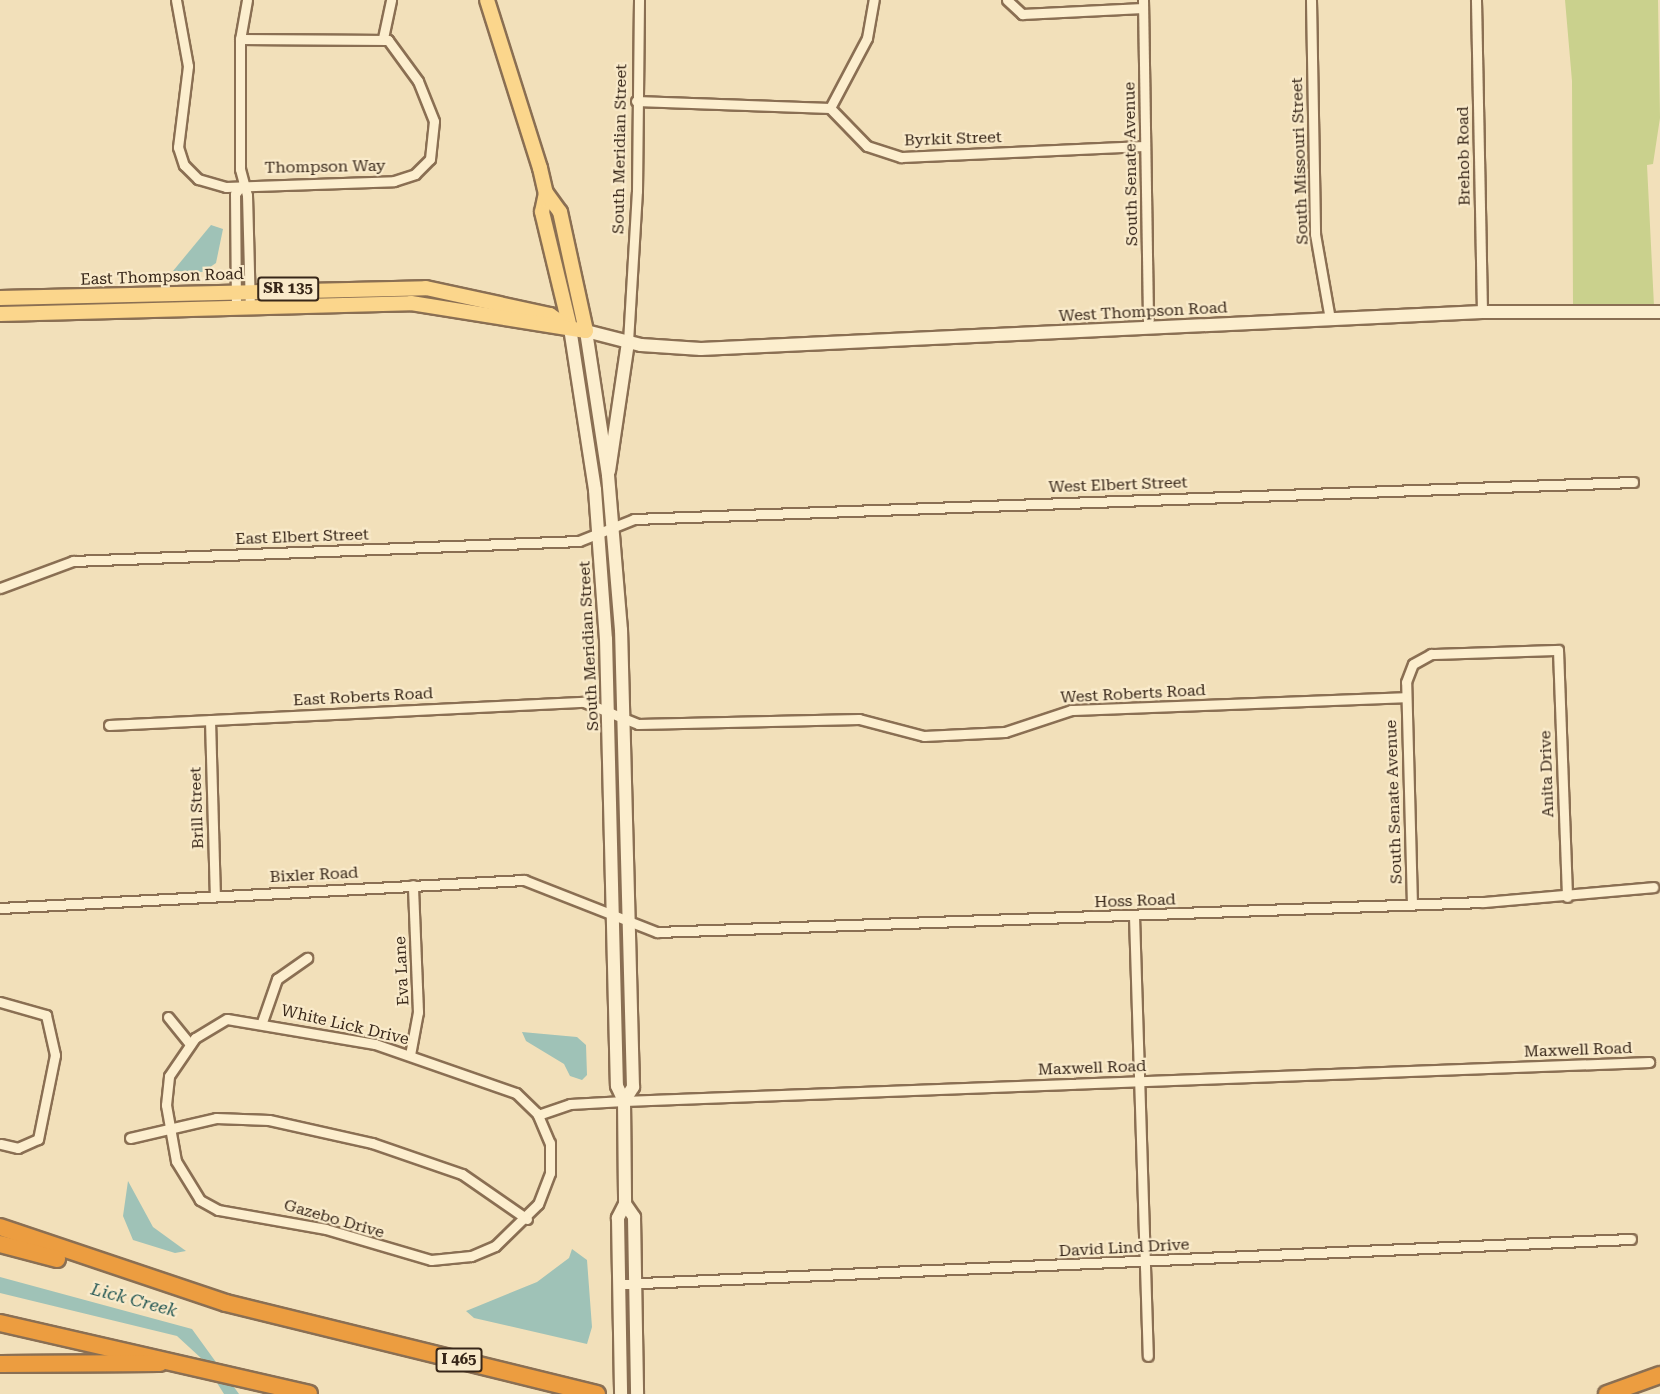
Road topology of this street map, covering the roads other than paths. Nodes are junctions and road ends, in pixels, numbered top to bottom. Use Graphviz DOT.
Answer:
graph roads {
  1 [pos="176,0"];
  2 [pos="247,0"];
  3 [pos="392,0"];
  4 [pos="487,0"];
  5 [pos="639,0"];
  6 [pos="874,0"];
  7 [pos="1007,0"];
  8 [pos="1311,0"];
  9 [pos="1476,0"];
  10 [pos="1143,4"];
  11 [pos="383,38"];
  12 [pos="240,39"];
  13 [pos="636,101"];
  14 [pos="830,108"];
  15 [pos="1145,146"];
  16 [pos="241,186"];
  17 [pos="546,193"];
  18 [pos="243,291"];
  19 [pos="0,298"];
  20 [pos="243,307"];
  21 [pos="1482,312"];
  22 [pos="1660,312"];
  23 [pos="0,314"];
  24 [pos="1330,319"];
  25 [pos="570,328"];
  26 [pos="1148,328"];
  27 [pos="586,331"];
  28 [pos="628,342"];
  29 [pos="608,476"];
  30 [pos="1633,482"];
  31 [pos="606,530"];
  32 [pos="0,588"];
  33 [pos="1406,697"];
  34 [pos="616,714"];
  35 [pos="210,720"];
  36 [pos="109,725"];
  37 [pos="413,885"];
  38 [pos="1653,887"];
  39 [pos="215,896"];
  40 [pos="1567,897"];
  41 [pos="1412,905"];
  42 [pos="0,908"];
  43 [pos="1134,916"];
  44 [pos="622,919"];
  45 [pos="307,958"];
  46 [pos="0,1002"];
  47 [pos="168,1017"];
  48 [pos="262,1022"];
  49 [pos="190,1044"];
  50 [pos="410,1055"];
  51 [pos="1649,1062"];
  52 [pos="1140,1082"];
  53 [pos="624,1101"];
  54 [pos="538,1115"];
  55 [pos="173,1130"];
  56 [pos="130,1138"];
  57 [pos="0,1144"];
  58 [pos="626,1204"];
  59 [pos="527,1220"];
  60 [pos="0,1227"];
  61 [pos="1631,1239"];
  62 [pos="0,1244"];
  63 [pos="1147,1262"];
  64 [pos="619,1284"];
  65 [pos="634,1284"];
  66 [pos="189,1291"];
  67 [pos="0,1323"];
  68 [pos="1148,1356"];
  69 [pos="181,1362"];
  70 [pos="0,1364"];
  71 [pos="1660,1375"];
  72 [pos="309,1394"];
  73 [pos="597,1394"];
  74 [pos="621,1394"];
  75 [pos="637,1394"];
  76 [pos="1607,1394"];
  1 -- 16 [label="street, Thompson Way"];
  2 -- 12 [label="street"];
  3 -- 11 [label="street"];
  4 -- 17 [label="main road, South Meridian Street"];
  5 -- 13 [label="street, South Meridian Street"];
  6 -- 14 [label="street"];
  7 -- 10 [label="street"];
  8 -- 24 [label="street, South Missouri Street"];
  9 -- 21 [label="street, Brehob Road"];
  10 -- 15 [label="street, South Senate Avenue"];
  11 -- 12 [label="street"];
  11 -- 16 [label="street, Thompson Way"];
  12 -- 16 [label="street"];
  13 -- 14 [label="street"];
  13 -- 28 [label="street, South Meridian Street"];
  14 -- 15 [label="street, Byrkit Street"];
  15 -- 26 [label="street, South Senate Avenue"];
  16 -- 18 [label="street"];
  17 -- 25 [label="main road, South Meridian Street"];
  17 -- 27 [label="main road, South Meridian Street"];
  18 -- 19 [label="main road, East Thompson Road / SR 135"];
  18 -- 20 [label="street"];
  18 -- 20 [label="street"];
  18 -- 25 [label="main road, East Thompson Road / SR 135"];
  20 -- 23 [label="main road, East Thompson Road / SR 135"];
  20 -- 25 [label="main road, East Thompson Road / SR 135"];
  21 -- 22 [label="main road, West Thompson Road"];
  21 -- 24 [label="main road, West Thompson Road"];
  24 -- 26 [label="main road, West Thompson Road"];
  25 -- 27 [label="main road, East Thompson Road / SR 135"];
  25 -- 31 [label="main road, South Meridian Street"];
  26 -- 28 [label="main road, West Thompson Road"];
  27 -- 28 [label="main road, East Thompson Road"];
  27 -- 29 [label="main road, South Meridian Street"];
  28 -- 29 [label="main road, South Meridian Street"];
  29 -- 31 [label="main road, South Meridian Street"];
  30 -- 31 [label="street, West Elbert Street"];
  31 -- 32 [label="street, East Elbert Street"];
  31 -- 34 [label="main road, South Meridian Street"];
  31 -- 34 [label="main road, South Meridian Street"];
  33 -- 34 [label="street, West Roberts Road"];
  33 -- 40 [label="street, Anita Drive"];
  33 -- 41 [label="street, South Senate Avenue"];
  34 -- 35 [label="street, East Roberts Road"];
  34 -- 44 [label="main road, South Meridian Street"];
  34 -- 44 [label="main road, South Meridian Street"];
  35 -- 36 [label="street, East Roberts Road"];
  35 -- 39 [label="street, Brill Street"];
  37 -- 39 [label="street, Bixler Road"];
  37 -- 44 [label="street, Bixler Road"];
  37 -- 50 [label="street, Eva Lane"];
  38 -- 40 [label="street, Hoss Road"];
  39 -- 42 [label="street, Bixler Road"];
  40 -- 41 [label="street, Hoss Road"];
  41 -- 43 [label="street, Hoss Road"];
  43 -- 44 [label="street, Hoss Road"];
  43 -- 52 [label="street"];
  44 -- 53 [label="main road, South Meridian Street"];
  44 -- 53 [label="main road, South Meridian Street"];
  45 -- 48 [label="street"];
  46 -- 57 [label="street"];
  47 -- 49 [label="street"];
  48 -- 49 [label="street, White Lick Drive"];
  48 -- 50 [label="street, White Lick Drive"];
  49 -- 55 [label="street, White Lick Drive"];
  50 -- 54 [label="street, White Lick Drive"];
  51 -- 52 [label="street, Maxwell Road"];
  52 -- 53 [label="street, Maxwell Road"];
  52 -- 63 [label="street"];
  53 -- 54 [label="street, Maxwell Road"];
  53 -- 58 [label="main road, South Meridian Street"];
  54 -- 59 [label="street, White Lick Drive"];
  55 -- 56 [label="street"];
  55 -- 59 [label="street"];
  55 -- 59 [label="street, Gazebo Drive"];
  58 -- 64 [label="main road, South Meridian Street"];
  58 -- 65 [label="main road, South Meridian Street"];
  60 -- 66 [label="highway"];
  61 -- 63 [label="street, David Lind Drive"];
  62 -- 66 [label="highway, I 465"];
  63 -- 65 [label="street, David Lind Drive"];
  63 -- 68 [label="street"];
  64 -- 65 [label="street, David Lind Drive"];
  64 -- 74 [label="main road, South Meridian Street"];
  65 -- 75 [label="main road, South Meridian Street"];
  66 -- 73 [label="highway, I 465"];
  67 -- 69 [label="highway"];
  69 -- 70 [label="highway"];
  69 -- 72 [label="highway"];
  71 -- 76 [label="highway"];
}
